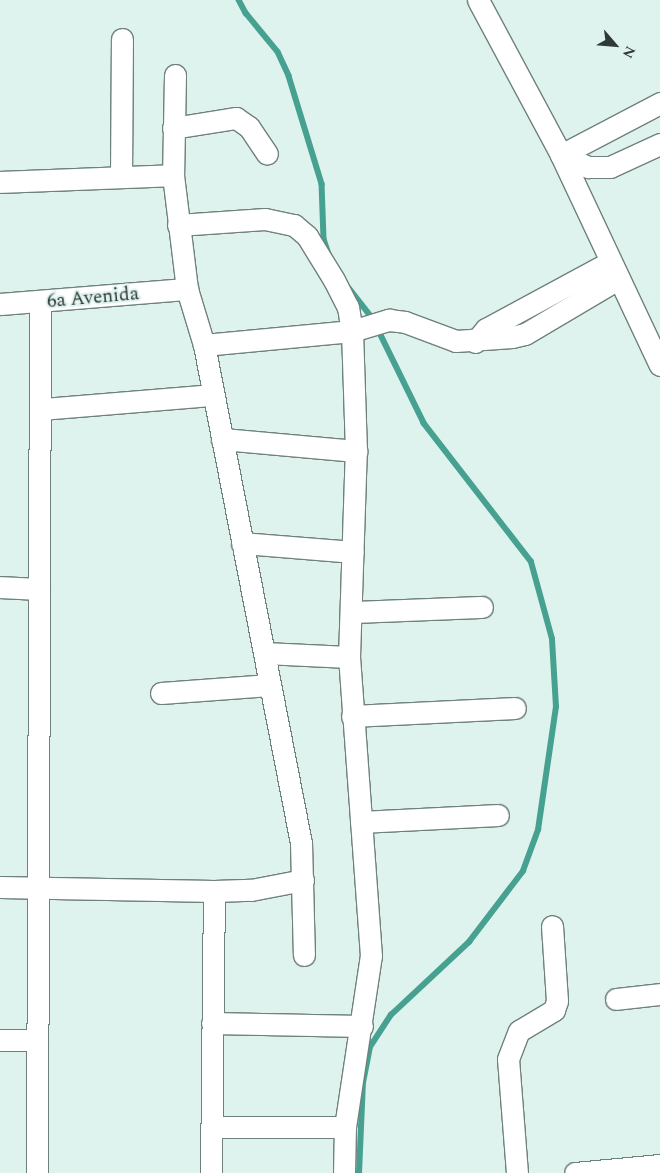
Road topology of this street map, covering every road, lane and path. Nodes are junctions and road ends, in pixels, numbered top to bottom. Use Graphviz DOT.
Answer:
graph roads {
  1 [pos="478,0"];
  2 [pos="122,39"];
  3 [pos="175,75"];
  4 [pos="660,103"];
  5 [pos="173,128"];
  6 [pos="660,144"];
  7 [pos="267,154"];
  8 [pos="560,155"];
  9 [pos="173,175"];
  10 [pos="121,177"];
  11 [pos="0,182"];
  12 [pos="178,225"];
  13 [pos="614,271"];
  14 [pos="187,289"];
  15 [pos="40,303"];
  16 [pos="0,304"];
  17 [pos="370,326"];
  18 [pos="204,345"];
  19 [pos="660,365"];
  20 [pos="212,395"];
  21 [pos="42,409"];
  22 [pos="222,439"];
  23 [pos="356,451"];
  24 [pos="242,543"];
  25 [pos="353,552"];
  26 [pos="0,587"];
  27 [pos="39,589"];
  28 [pos="482,607"];
  29 [pos="352,612"];
  30 [pos="264,654"];
  31 [pos="349,657"];
  32 [pos="270,685"];
  33 [pos="161,693"];
  34 [pos="515,708"];
  35 [pos="352,716"];
  36 [pos="498,815"];
  37 [pos="361,822"];
  38 [pos="303,880"];
  39 [pos="0,887"];
  40 [pos="40,887"];
  41 [pos="214,891"];
  42 [pos="552,926"];
  43 [pos="304,955"];
  44 [pos="660,994"];
  45 [pos="616,999"];
  46 [pos="212,1023"];
  47 [pos="362,1026"];
  48 [pos="0,1040"];
  49 [pos="37,1040"];
  50 [pos="211,1127"];
  51 [pos="345,1127"];
  52 [pos="660,1165"];
  53 [pos="37,1173"];
  54 [pos="211,1173"];
  55 [pos="344,1173"];
  56 [pos="517,1173"];
  57 [pos="575,1173"];
  1 -- 8 [label="street"];
  2 -- 10 [label="street"];
  3 -- 5 [label="street"];
  4 -- 8 [label="street"];
  5 -- 7 [label="street"];
  5 -- 9 [label="street"];
  6 -- 8 [label="street"];
  8 -- 13 [label="street"];
  9 -- 10 [label="street"];
  9 -- 12 [label="street"];
  10 -- 11 [label="street"];
  12 -- 14 [label="street"];
  12 -- 17 [label="street"];
  13 -- 17 [label="street"];
  13 -- 19 [label="street"];
  14 -- 15 [label="street, 6a Avenida"];
  14 -- 18 [label="street"];
  15 -- 16 [label="street, 6a Avenida"];
  15 -- 21 [label="street"];
  17 -- 18 [label="street"];
  17 -- 23 [label="street"];
  18 -- 20 [label="street"];
  20 -- 21 [label="street"];
  20 -- 22 [label="street"];
  21 -- 27 [label="street"];
  22 -- 23 [label="street"];
  22 -- 24 [label="street"];
  23 -- 25 [label="street"];
  24 -- 25 [label="street"];
  24 -- 30 [label="street"];
  25 -- 29 [label="street"];
  26 -- 27 [label="street"];
  27 -- 40 [label="street"];
  28 -- 29 [label="street"];
  29 -- 31 [label="street"];
  30 -- 31 [label="street"];
  30 -- 32 [label="street"];
  31 -- 35 [label="street"];
  32 -- 33 [label="street"];
  32 -- 38 [label="street"];
  34 -- 35 [label="street"];
  35 -- 37 [label="street"];
  36 -- 37 [label="street"];
  37 -- 47 [label="street"];
  38 -- 41 [label="street"];
  38 -- 43 [label="street"];
  39 -- 40 [label="street"];
  40 -- 41 [label="street"];
  40 -- 49 [label="street"];
  41 -- 46 [label="street"];
  42 -- 56 [label="street"];
  44 -- 45 [label="street"];
  46 -- 47 [label="street"];
  46 -- 50 [label="street"];
  47 -- 51 [label="street"];
  48 -- 49 [label="street"];
  49 -- 53 [label="street"];
  50 -- 51 [label="street"];
  50 -- 54 [label="street"];
  51 -- 55 [label="street"];
  52 -- 57 [label="street"];
}
